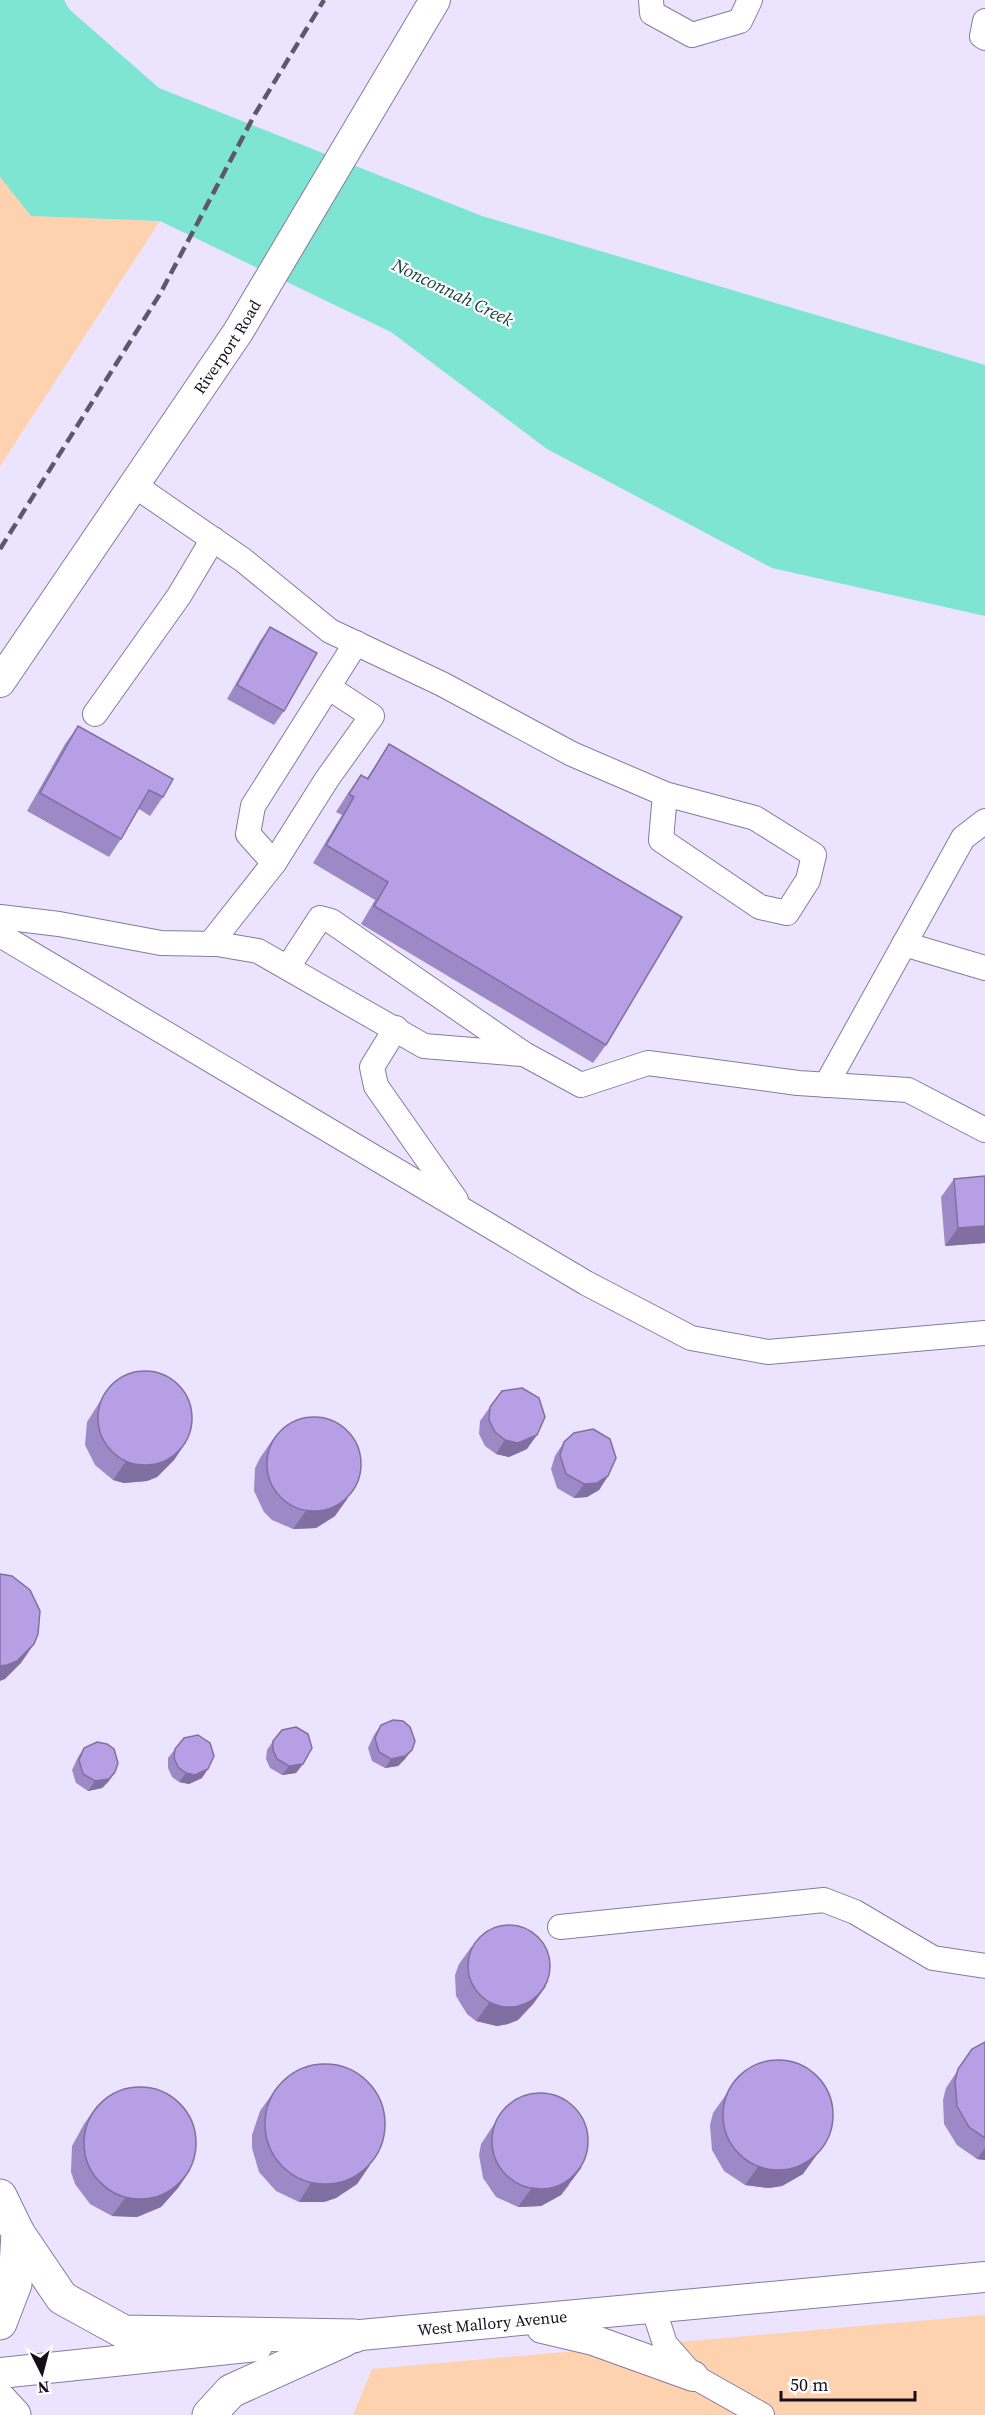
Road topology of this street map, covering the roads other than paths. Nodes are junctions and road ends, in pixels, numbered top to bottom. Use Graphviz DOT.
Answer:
graph roads {
  1 [pos="435,0"];
  2 [pos="651,0"];
  3 [pos="750,0"];
  4 [pos="985,21"];
  5 [pos="985,38"];
  6 [pos="134,484"];
  7 [pos="213,539"];
  8 [pos="356,644"];
  9 [pos="0,682"];
  10 [pos="328,687"];
  11 [pos="95,714"];
  12 [pos="665,794"];
  13 [pos="985,821"];
  14 [pos="274,863"];
  15 [pos="0,917"];
  16 [pos="0,934"];
  17 [pos="210,944"];
  18 [pos="904,944"];
  19 [pos="288,968"];
  20 [pos="985,968"];
  21 [pos="396,1028"];
  22 [pos="524,1054"];
  23 [pos="826,1085"];
  24 [pos="985,1130"];
  25 [pos="463,1209"];
  26 [pos="985,1333"];
  27 [pos="560,1927"];
  28 [pos="985,1966"];
  29 [pos="0,2196"];
  30 [pos="18,2233"];
  31 [pos="985,2277"];
  32 [pos="654,2310"];
  33 [pos="516,2322"];
  34 [pos="0,2323"];
  35 [pos="354,2336"];
  36 [pos="0,2373"];
  37 [pos="693,2376"];
  38 [pos="0,2400"];
  39 [pos="0,2407"];
  40 [pos="3,2415"];
  41 [pos="14,2415"];
  42 [pos="209,2415"];
  43 [pos="762,2415"];
  1 -- 6 [label="main road, Riverport Road"];
  2 -- 3 [label="street"];
  4 -- 5 [label="street"];
  6 -- 7 [label="street"];
  6 -- 9 [label="main road, Riverport Road"];
  7 -- 8 [label="street"];
  7 -- 11 [label="street"];
  8 -- 10 [label="street"];
  8 -- 12 [label="street"];
  10 -- 14 [label="street"];
  10 -- 14 [label="street"];
  12 -- 12 [label="street"];
  13 -- 18 [label="street"];
  14 -- 17 [label="street"];
  15 -- 17 [label="street"];
  16 -- 25 [label="street"];
  17 -- 19 [label="street"];
  18 -- 20 [label="street"];
  18 -- 23 [label="street"];
  19 -- 21 [label="street"];
  19 -- 22 [label="street"];
  21 -- 22 [label="street"];
  21 -- 25 [label="street"];
  22 -- 23 [label="street"];
  23 -- 24 [label="street"];
  25 -- 26 [label="street"];
  27 -- 28 [label="street"];
  29 -- 30 [label="highway"];
  30 -- 34 [label="highway"];
  30 -- 35 [label="highway"];
  31 -- 32 [label="main road, West Mallory Avenue"];
  32 -- 33 [label="main road, West Mallory Avenue"];
  32 -- 37 [label="street"];
  33 -- 35 [label="main road, West Mallory Avenue"];
  33 -- 37 [label="main road"];
  35 -- 36 [label="main road, West Mallory Avenue"];
  35 -- 42 [label="highway"];
  37 -- 43 [label="street"];
  38 -- 41 [label="highway"];
  39 -- 40 [label="highway"];
}
